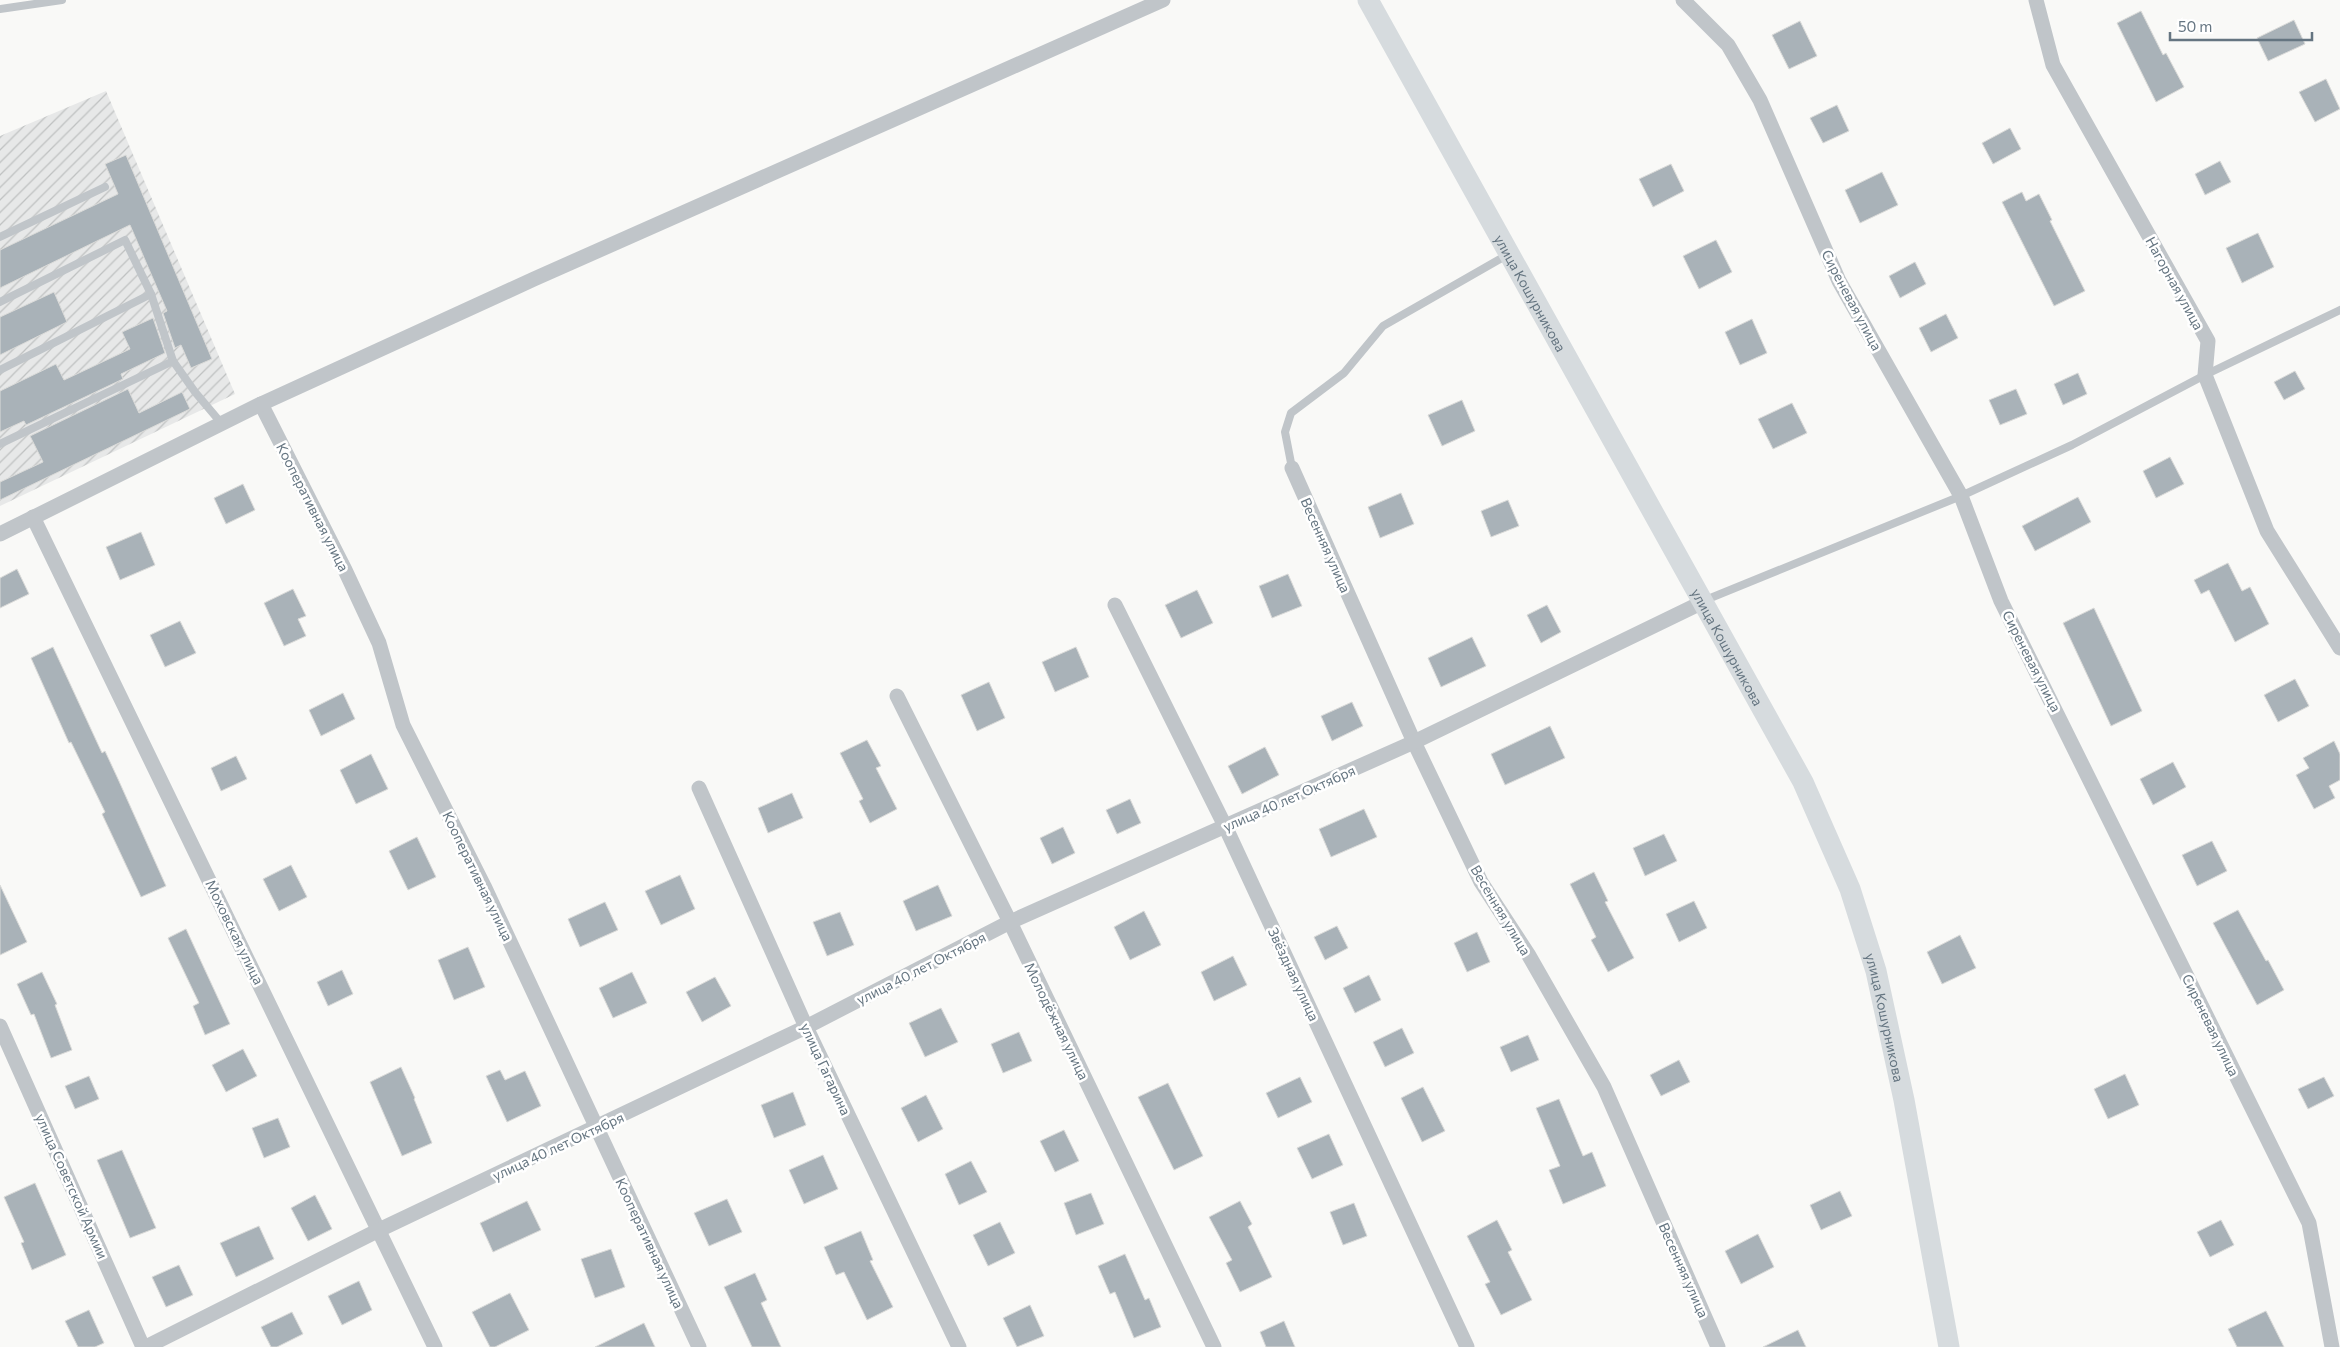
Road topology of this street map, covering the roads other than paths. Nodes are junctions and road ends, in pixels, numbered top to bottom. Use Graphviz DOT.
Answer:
graph roads {
  1 [pos="62,0"];
  2 [pos="1162,0"];
  3 [pos="1369,0"];
  4 [pos="1682,0"];
  5 [pos="2036,0"];
  6 [pos="0,9"];
  7 [pos="105,187"];
  8 [pos="0,238"];
  9 [pos="1508,254"];
  10 [pos="151,294"];
  11 [pos="0,302"];
  12 [pos="2340,310"];
  13 [pos="173,361"];
  14 [pos="0,370"];
  15 [pos="2206,375"];
  16 [pos="261,404"];
  17 [pos="222,424"];
  18 [pos="0,444"];
  19 [pos="1292,468"];
  20 [pos="1961,496"];
  21 [pos="33,517"];
  22 [pos="0,534"];
  23 [pos="1703,602"];
  24 [pos="1115,605"];
  25 [pos="2340,648"];
  26 [pos="897,696"];
  27 [pos="1414,742"];
  28 [pos="699,788"];
  29 [pos="1225,826"];
  30 [pos="1010,922"];
  31 [pos="0,1026"];
  32 [pos="806,1027"];
  33 [pos="596,1128"];
  34 [pos="379,1230"];
  35 [pos="145,1347"];
  36 [pos="435,1347"];
  37 [pos="699,1347"];
  38 [pos="959,1347"];
  39 [pos="1214,1347"];
  40 [pos="1467,1347"];
  41 [pos="1718,1347"];
  42 [pos="1949,1347"];
  43 [pos="2332,1347"];
  1 -- 6 [label="lane"];
  2 -- 16 [label="street"];
  3 -- 9 [label="main road, улица Кошурникова"];
  4 -- 20 [label="street, Сиреневая улица"];
  5 -- 15 [label="street, Нагорная улица"];
  7 -- 8 [label="lane"];
  9 -- 19 [label="lane"];
  9 -- 23 [label="main road, улица Кошурникова"];
  10 -- 11 [label="lane"];
  10 -- 13 [label="lane"];
  10 -- 14 [label="lane"];
  12 -- 15 [label="lane"];
  13 -- 17 [label="lane"];
  13 -- 18 [label="lane"];
  15 -- 20 [label="lane"];
  15 -- 25 [label="street, Нагорная улица"];
  16 -- 17 [label="street"];
  16 -- 33 [label="street, Кооперативная улица"];
  17 -- 21 [label="street"];
  19 -- 27 [label="street, Весенняя улица"];
  20 -- 23 [label="lane"];
  20 -- 43 [label="street, Сиреневая улица"];
  21 -- 22 [label="street"];
  21 -- 34 [label="street, Моховская улица"];
  23 -- 27 [label="street, улица 40 лет Октября"];
  23 -- 42 [label="main road, улица Кошурникова"];
  24 -- 29 [label="street, Звёздная улица"];
  26 -- 30 [label="street, Молодёжная улица"];
  27 -- 29 [label="street, улица 40 лет Октября"];
  27 -- 41 [label="street, Весенняя улица"];
  28 -- 32 [label="street, улица Гагарина"];
  29 -- 30 [label="street, улица 40 лет Октября"];
  29 -- 40 [label="street, Звёздная улица"];
  30 -- 32 [label="street, улица 40 лет Октября"];
  30 -- 39 [label="street, Молодёжная улица"];
  31 -- 35 [label="street, улица Советской Армии"];
  32 -- 33 [label="street, улица 40 лет Октября"];
  32 -- 38 [label="street, улица Гагарина"];
  33 -- 34 [label="street, улица 40 лет Октября"];
  33 -- 37 [label="street, Кооперативная улица"];
  34 -- 35 [label="street, улица 40 лет Октября"];
  34 -- 36 [label="street, Моховская улица"];
}
